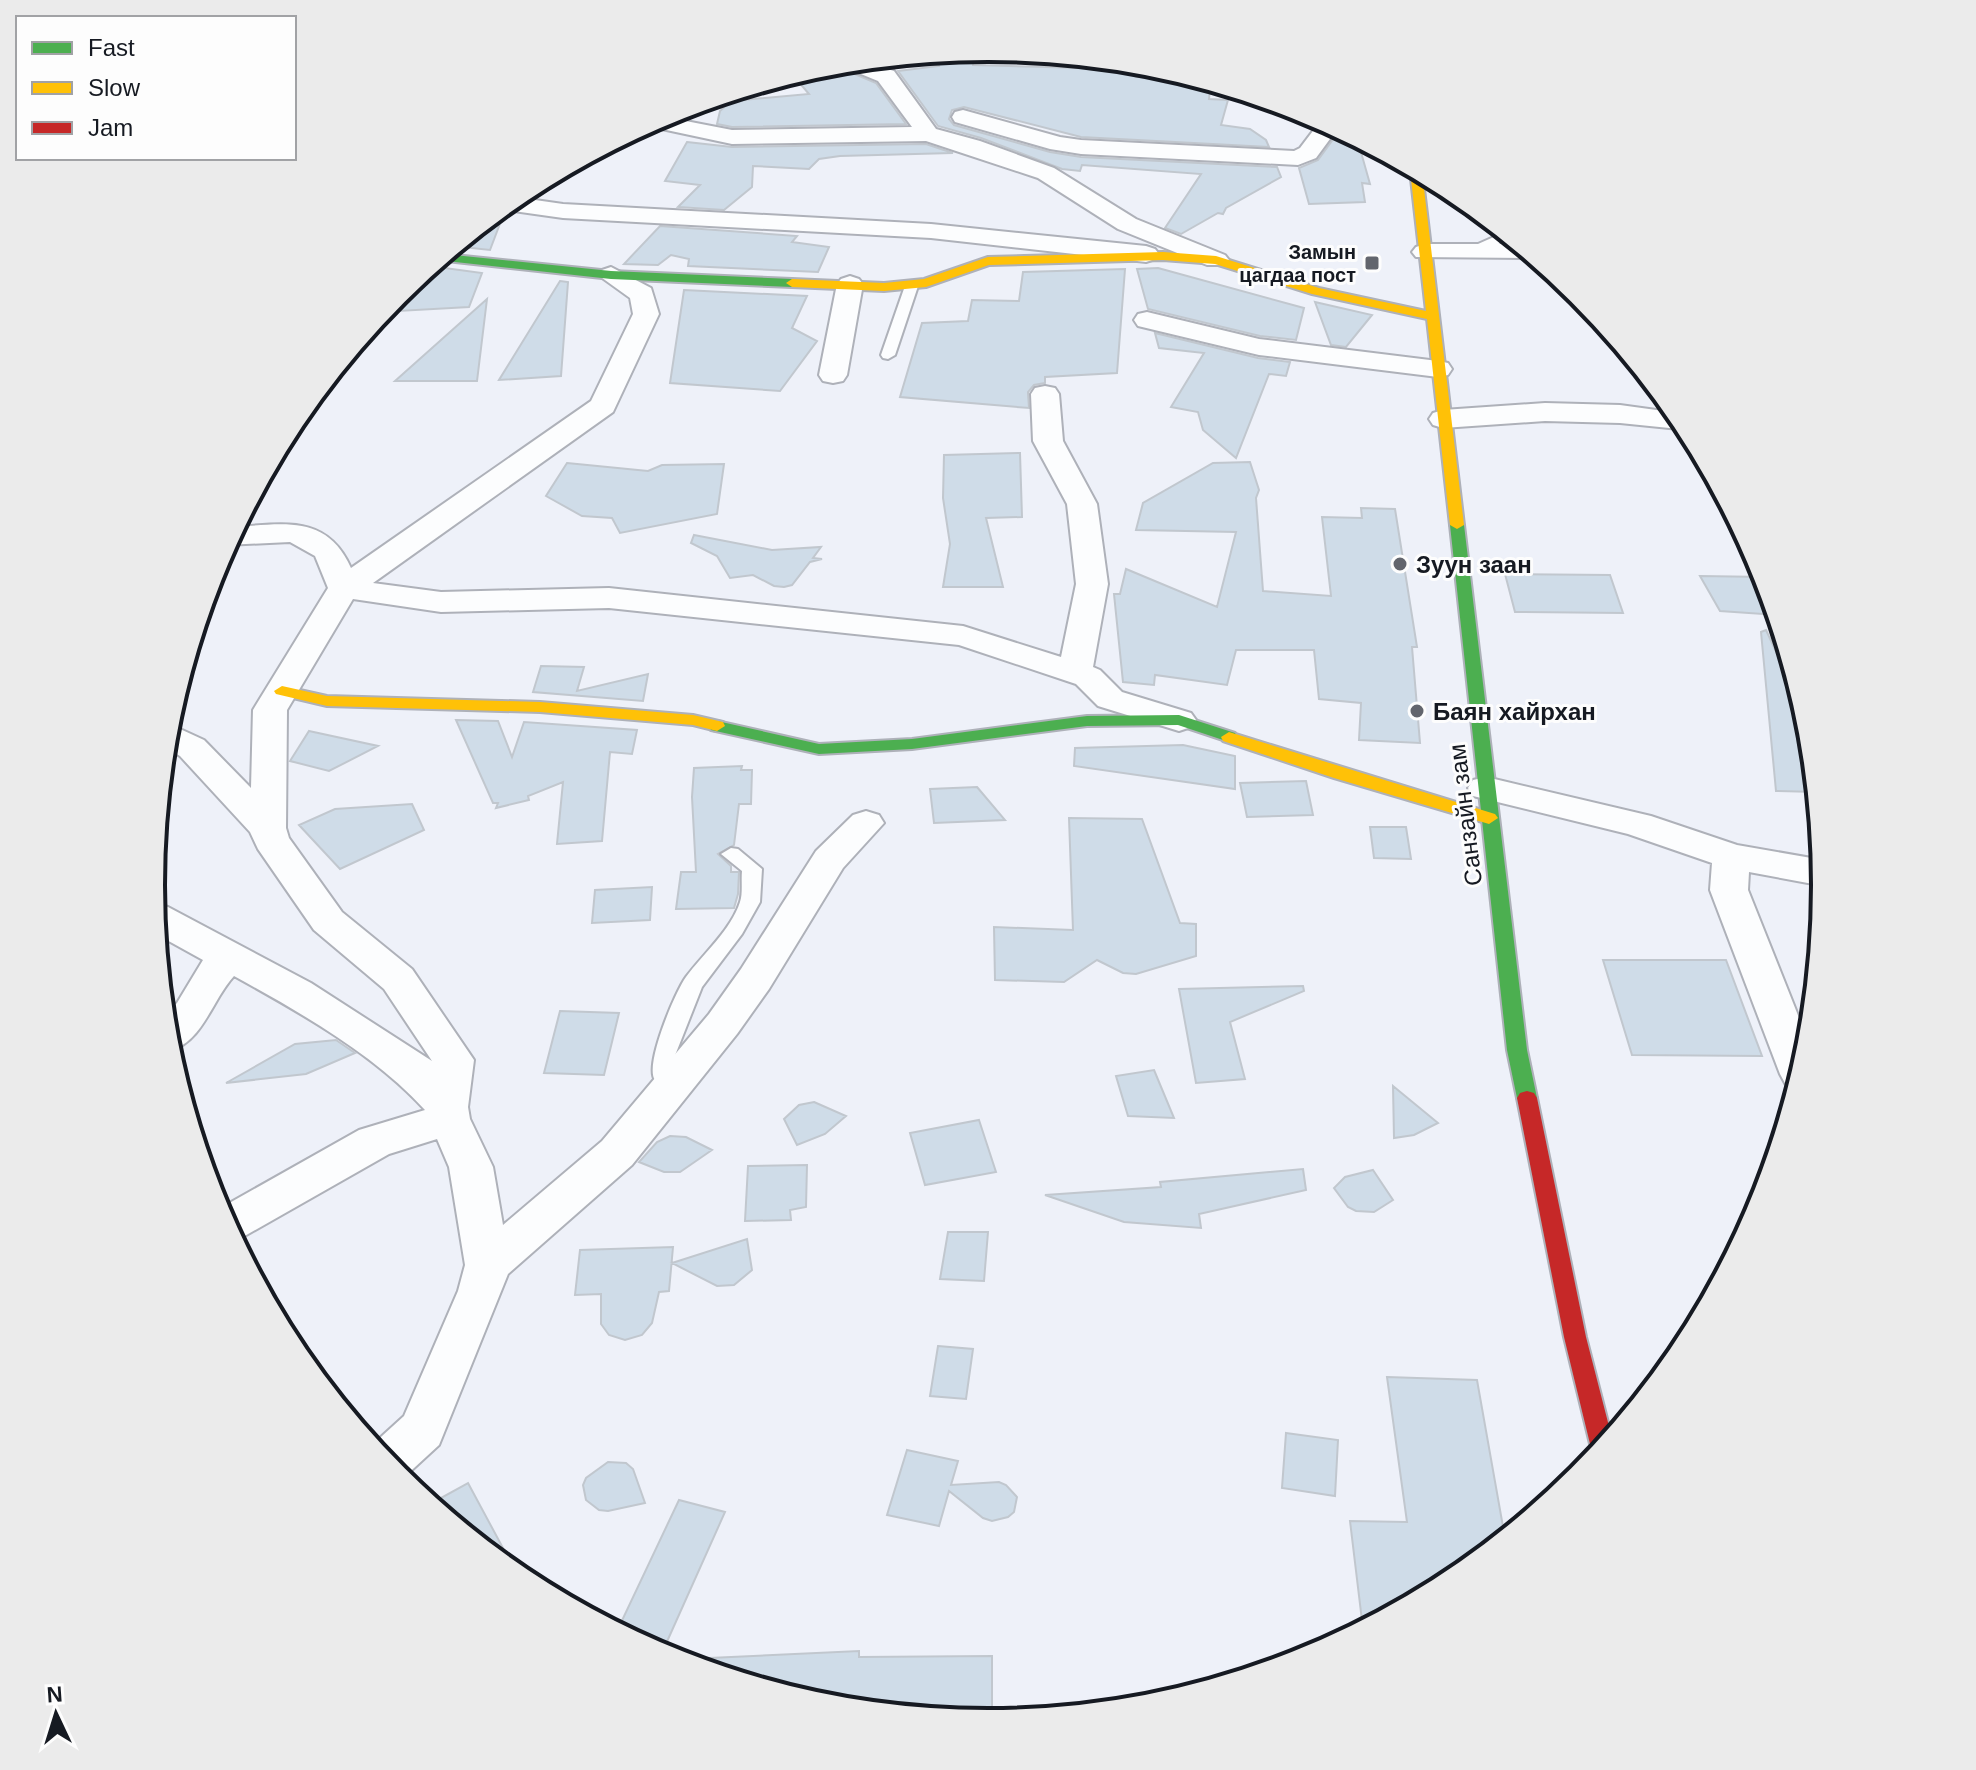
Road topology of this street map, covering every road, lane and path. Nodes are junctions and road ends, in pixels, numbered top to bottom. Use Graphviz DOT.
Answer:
graph roads {
  1 [pos="870,71"];
  2 [pos="986,101"];
  3 [pos="953,114"];
  4 [pos="672,125"];
  5 [pos="923,125"];
  6 [pos="1322,134"];
  7 [pos="1417,183"];
  8 [pos="524,206"];
  9 [pos="1498,239"];
  10 [pos="1425,252"];
  11 [pos="1467,252"];
  12 [pos="1514,252"];
  13 [pos="454,259"];
  14 [pos="1216,260"];
  15 [pos="611,275"];
  16 [pos="850,284"];
  17 [pos="911,286"];
  18 [pos="1432,316"];
  19 [pos="1147,320"];
  20 [pos="888,355"];
  21 [pos="1438,369"];
  22 [pos="833,375"];
  23 [pos="1045,394"];
  24 [pos="1443,419"];
  25 [pos="1666,420"];
  26 [pos="243,536"];
  27 [pos="344,588"];
  28 [pos="1075,672"];
  29 [pos="282,691"];
  30 [pos="1179,720"];
  31 [pos="178,740"];
  32 [pos="1488,803"];
  33 [pos="866,823"];
  34 [pos="268,828"];
  35 [pos="731,854"];
  36 [pos="1731,856"];
  37 [pos="1810,871"];
  38 [pos="166,923"];
  39 [pos="228,958"];
  40 [pos="178,1026"];
  41 [pos="1793,1054"];
  42 [pos="672,1085"];
  43 [pos="448,1113"];
  44 [pos="237,1221"];
  45 [pos="488,1265"];
  46 [pos="1600,1436"];
  47 [pos="395,1455"];
  1 -- 5 [label="street"];
  2 -- 3 [label="street"];
  3 -- 5 [label="street"];
  3 -- 6 [label="street"];
  4 -- 5 [label="street"];
  5 -- 14 [label="street"];
  7 -- 10 [label="street, Санзайн зам"];
  8 -- 14 [label="street"];
  9 -- 11 [label="lane"];
  10 -- 11 [label="street"];
  10 -- 18 [label="street, Санзайн зам"];
  11 -- 12 [label="street"];
  13 -- 15 [label="street"];
  14 -- 17 [label="street"];
  14 -- 18 [label="street"];
  15 -- 16 [label="street"];
  15 -- 27 [label="street"];
  16 -- 17 [label="street"];
  16 -- 22 [label="street"];
  17 -- 20 [label="lane"];
  18 -- 21 [label="street, Санзайн зам"];
  19 -- 21 [label="street"];
  21 -- 24 [label="street, Санзайн зам"];
  23 -- 28 [label="street"];
  24 -- 25 [label="street"];
  24 -- 32 [label="street, Санзайн зам"];
  26 -- 27 [label="street"];
  27 -- 28 [label="street"];
  27 -- 29 [label="street"];
  28 -- 30 [label="street"];
  29 -- 30 [label="street"];
  29 -- 34 [label="street"];
  30 -- 32 [label="street"];
  31 -- 34 [label="street"];
  32 -- 36 [label="street"];
  32 -- 46 [label="street, Санзайн зам"];
  33 -- 42 [label="street"];
  34 -- 43 [label="street"];
  35 -- 42 [label="lane"];
  36 -- 37 [label="street"];
  36 -- 41 [label="street"];
  38 -- 39 [label="street"];
  39 -- 40 [label="street"];
  39 -- 43 [label="street"];
  42 -- 45 [label="street"];
  43 -- 44 [label="street"];
  43 -- 45 [label="street"];
  45 -- 47 [label="street"];
}
